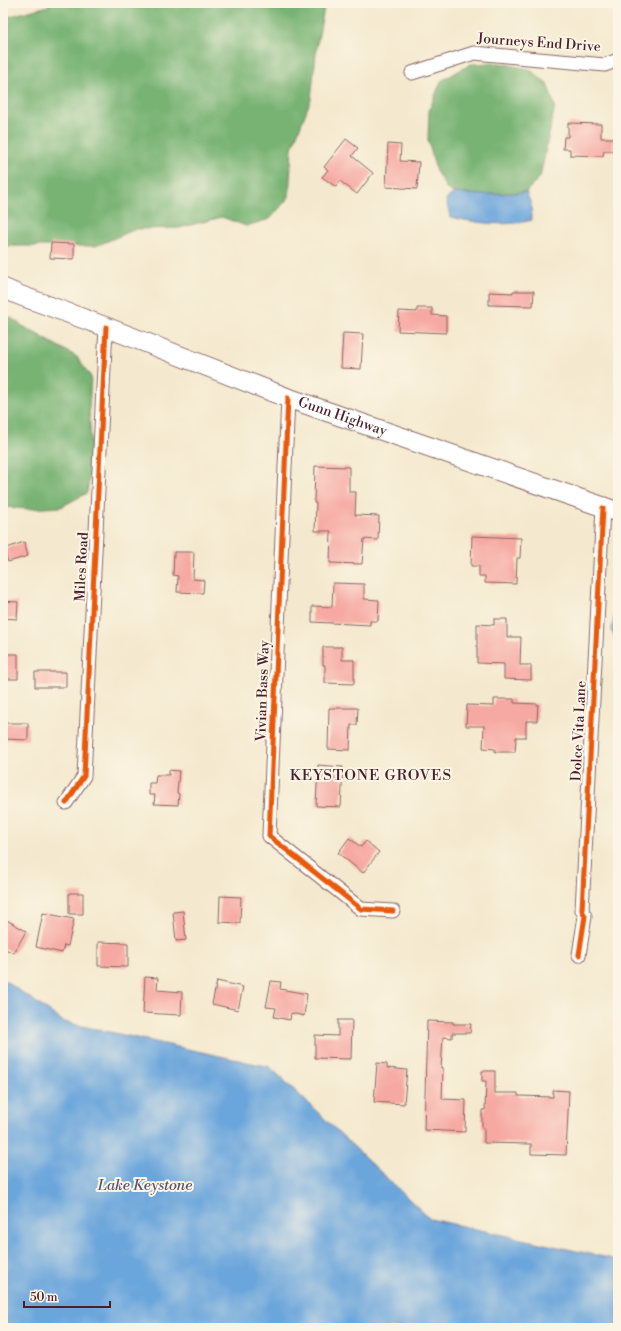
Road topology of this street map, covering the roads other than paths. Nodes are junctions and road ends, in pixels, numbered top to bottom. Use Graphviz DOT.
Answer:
graph roads {
  1 [pos="618,60"];
  2 [pos="412,73"];
  3 [pos="3,288"];
  4 [pos="106,327"];
  5 [pos="288,398"];
  6 [pos="610,510"];
  7 [pos="66,804"];
  8 [pos="393,911"];
  9 [pos="580,955"];
  1 -- 2 [label="street, Journeys End Drive"];
  3 -- 4 [label="main road, Gunn Highway"];
  4 -- 5 [label="main road, Gunn Highway"];
  4 -- 7 [label="street, Miles Road"];
  5 -- 6 [label="main road, Gunn Highway"];
  5 -- 8 [label="street, Vivian Bass Way"];
  6 -- 9 [label="street, Dolce Vita Lane"];
}
